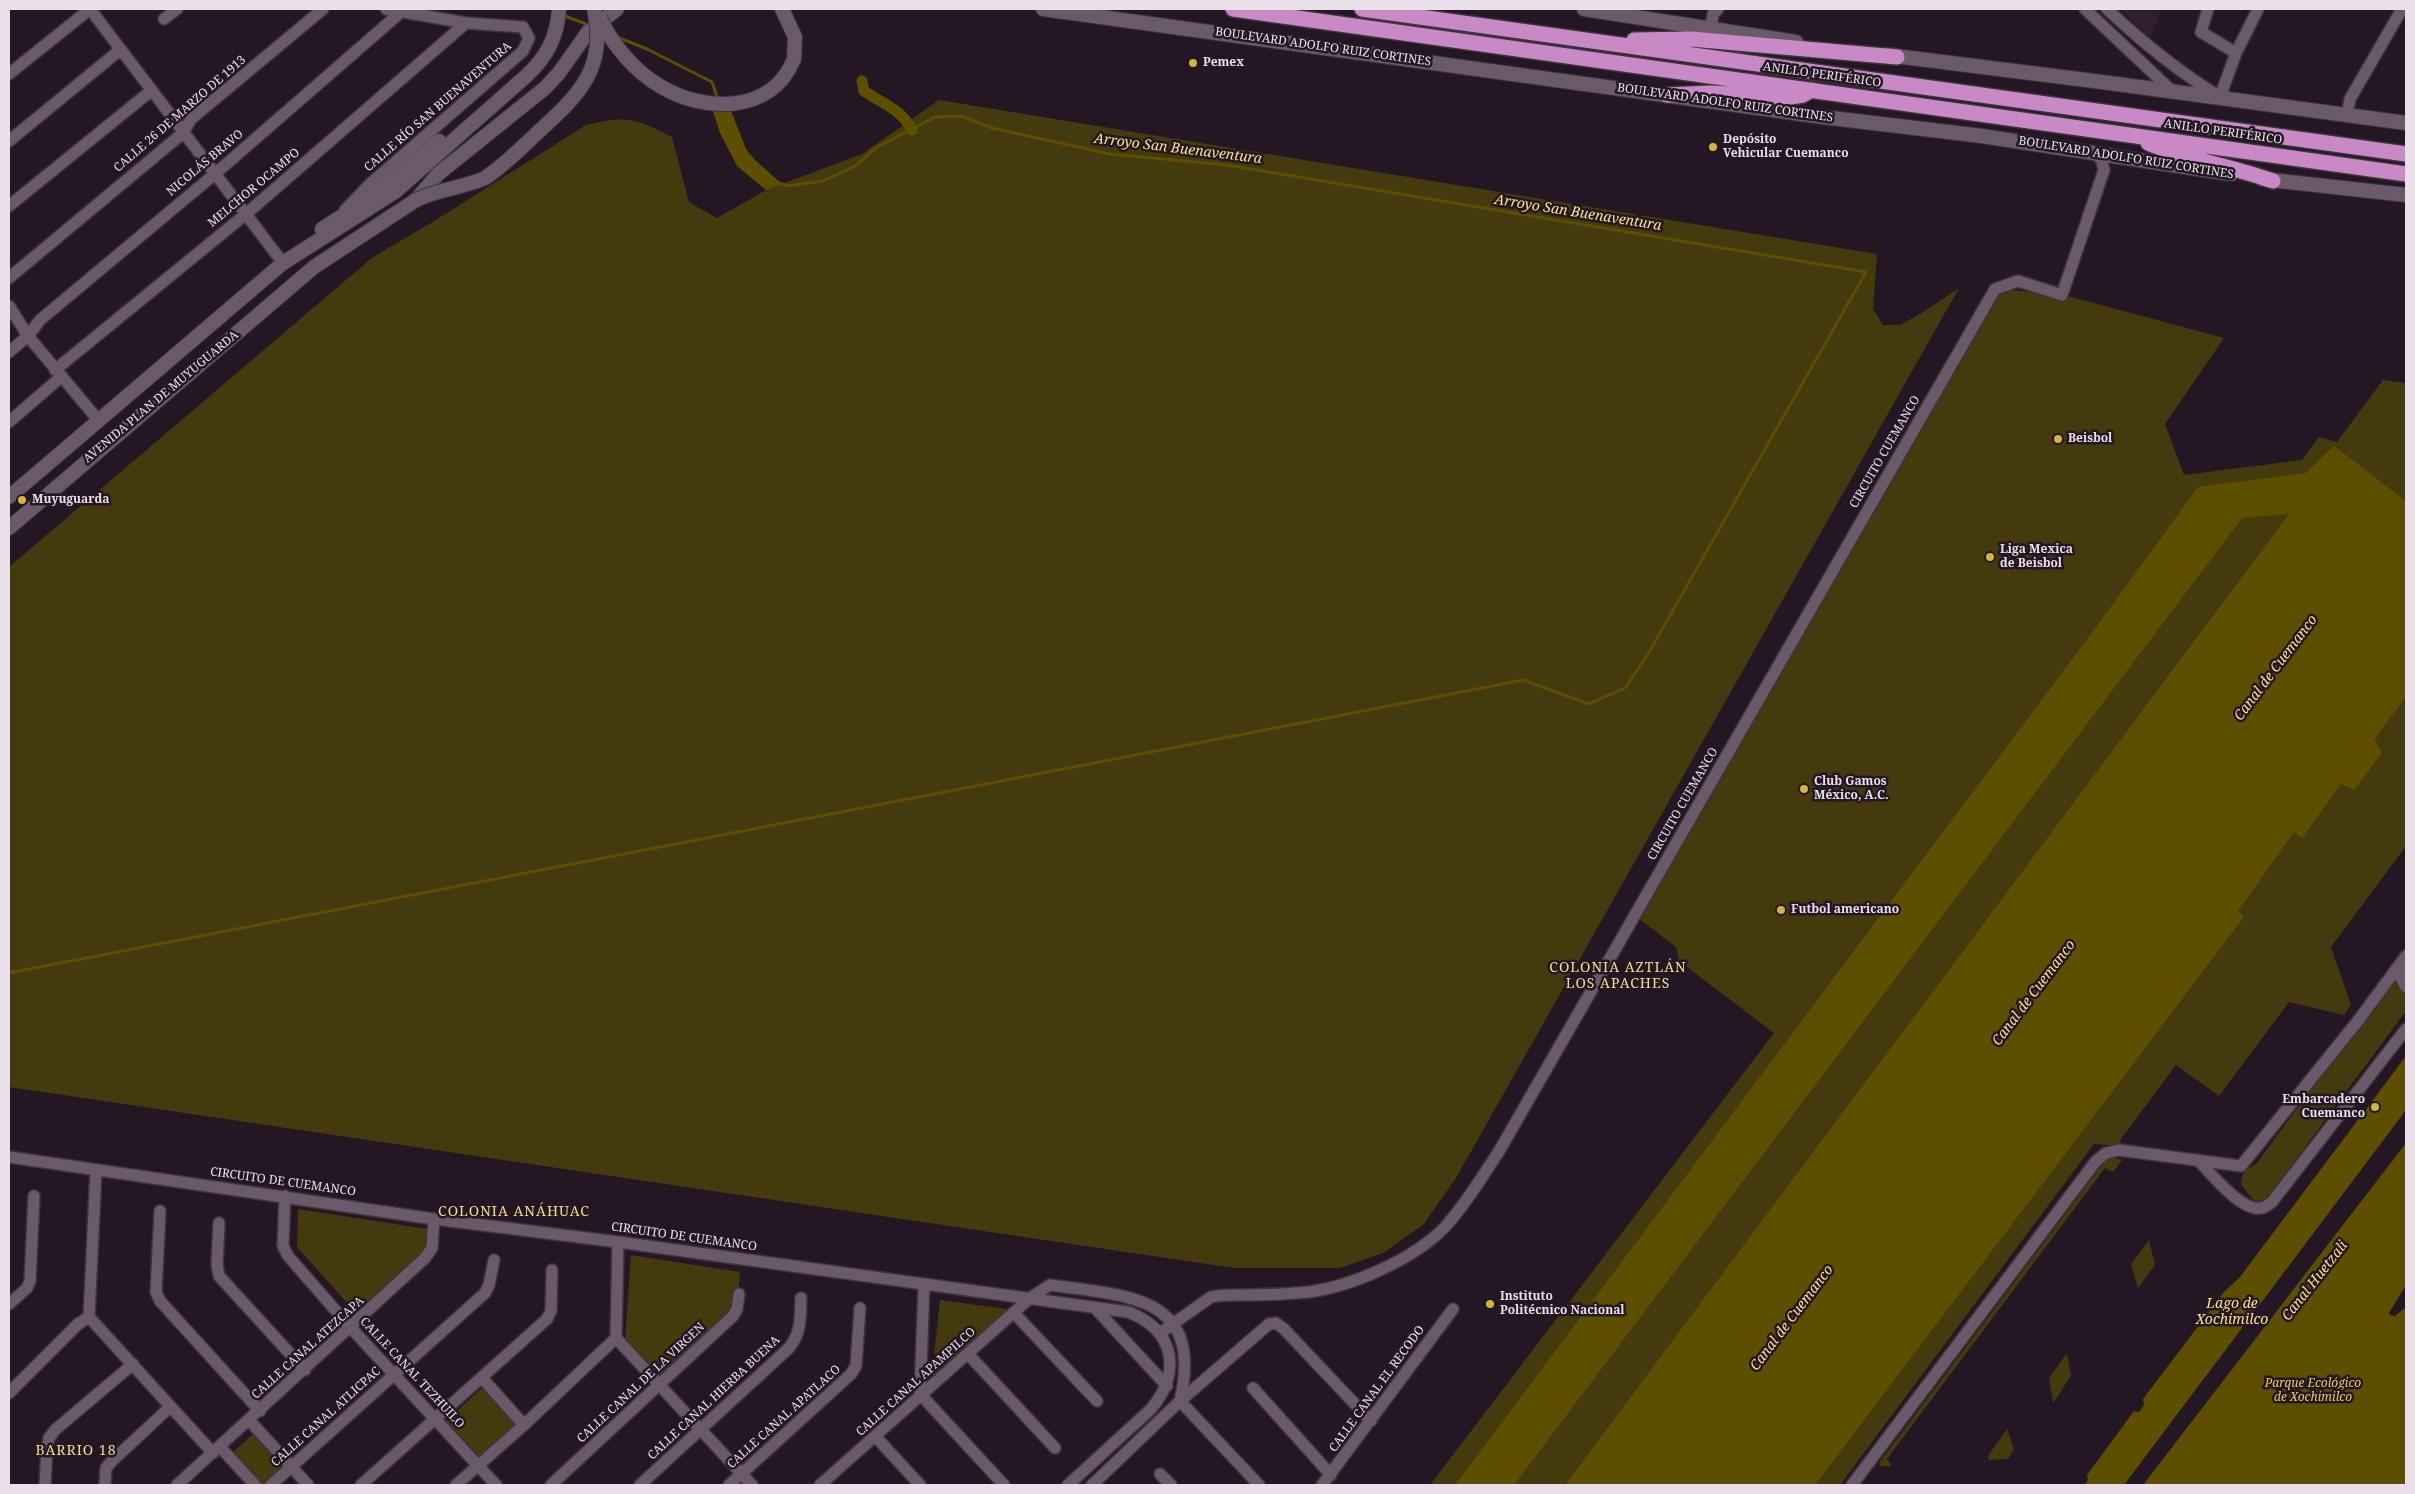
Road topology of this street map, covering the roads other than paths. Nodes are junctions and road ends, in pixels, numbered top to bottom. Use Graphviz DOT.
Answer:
graph roads {
  1 [pos="90,9"];
  2 [pos="177,9"];
  3 [pos="323,9"];
  4 [pos="386,9"];
  5 [pos="551,9"];
  6 [pos="559,9"];
  7 [pos="595,9"];
  8 [pos="617,9"];
  9 [pos="782,9"];
  10 [pos="1043,9"];
  11 [pos="1233,9"];
  12 [pos="1362,9"];
  13 [pos="1584,9"];
  14 [pos="2085,9"];
  15 [pos="2106,9"];
  16 [pos="2208,9"];
  17 [pos="2258,9"];
  18 [pos="2402,9"];
  19 [pos="1713,10"];
  20 [pos="401,12"];
  21 [pos="164,20"];
  22 [pos="466,23"];
  23 [pos="1711,29"];
  24 [pos="1585,40"];
  25 [pos="2148,46"];
  26 [pos="120,50"];
  27 [pos="2236,53"];
  28 [pos="1897,57"];
  29 [pos="2137,58"];
  30 [pos="9,74"];
  31 [pos="1814,89"];
  32 [pos="152,90"];
  33 [pos="2172,91"];
  34 [pos="1668,95"];
  35 [pos="2220,97"];
  36 [pos="2347,115"];
  37 [pos="2406,123"];
  38 [pos="183,132"];
  39 [pos="2131,135"];
  40 [pos="9,142"];
  41 [pos="2093,153"];
  42 [pos="2406,154"];
  43 [pos="2121,157"];
  44 [pos="216,173"];
  45 [pos="2104,174"];
  46 [pos="2406,174"];
  47 [pos="2273,181"];
  48 [pos="2406,195"];
  49 [pos="416,200"];
  50 [pos="9,206"];
  51 [pos="246,214"];
  52 [pos="342,220"];
  53 [pos="284,263"];
  54 [pos="9,278"];
  55 [pos="9,306"];
  56 [pos="28,336"];
  57 [pos="9,352"];
  58 [pos="58,373"];
  59 [pos="99,421"];
  60 [pos="9,422"];
  61 [pos="9,497"];
  62 [pos="9,528"];
  63 [pos="2404,959"];
  64 [pos="2406,987"];
  65 [pos="2406,1029"];
  66 [pos="9,1157"];
  67 [pos="2199,1161"];
  68 [pos="96,1170"];
  69 [pos="34,1196"];
  70 [pos="284,1196"];
  71 [pos="160,1211"];
  72 [pos="434,1219"];
  73 [pos="218,1223"];
  74 [pos="618,1242"];
  75 [pos="494,1260"];
  76 [pos="552,1270"];
  77 [pos="924,1285"];
  78 [pos="738,1294"];
  79 [pos="801,1298"];
  80 [pos="1030,1298"];
  81 [pos="9,1304"];
  82 [pos="1094,1307"];
  83 [pos="860,1308"];
  84 [pos="1453,1309"];
  85 [pos="1014,1313"];
  86 [pos="89,1317"];
  87 [pos="1175,1323"];
  88 [pos="351,1328"];
  89 [pos="1160,1334"];
  90 [pos="616,1338"];
  91 [pos="968,1354"];
  92 [pos="133,1364"];
  93 [pos="305,1370"];
  94 [pos="394,1374"];
  95 [pos="482,1378"];
  96 [pos="659,1384"];
  97 [pos="1167,1386"];
  98 [pos="1253,1388"];
  99 [pos="9,1393"];
  100 [pos="920,1394"];
  101 [pos="1097,1401"];
  102 [pos="1180,1401"];
  103 [pos="170,1407"];
  104 [pos="260,1411"];
  105 [pos="436,1419"];
  106 [pos="249,1420"];
  107 [pos="1371,1421"];
  108 [pos="524,1425"];
  109 [pos="700,1430"];
  110 [pos="875,1436"];
  111 [pos="1055,1448"];
  112 [pos="216,1450"];
  113 [pos="478,1465"];
  114 [pos="292,1467"];
  115 [pos="741,1474"];
  116 [pos="1160,1474"];
  117 [pos="1331,1475"];
  118 [pos="830,1476"];
  119 [pos="45,1485"];
  120 [pos="105,1485"];
  121 [pos="177,1485"];
  122 [pos="255,1485"];
  123 [pos="271,1485"];
  124 [pos="308,1485"];
  125 [pos="361,1485"];
  126 [pos="456,1485"];
  127 [pos="496,1485"];
  128 [pos="551,1485"];
  129 [pos="640,1485"];
  130 [pos="729,1485"];
  131 [pos="752,1485"];
  132 [pos="820,1485"];
  133 [pos="838,1485"];
  134 [pos="920,1485"];
  135 [pos="1004,1485"];
  136 [pos="1068,1485"];
  137 [pos="1092,1485"];
  138 [pos="1170,1485"];
  139 [pos="1259,1485"];
  140 [pos="1322,1485"];
  141 [pos="1852,1485"];
  1 -- 26 [label="street"];
  1 -- 30 [label="street"];
  2 -- 21 [label="street"];
  3 -- 38 [label="street, CALLE 26 DE MARZO DE 1913"];
  4 -- 20 [label="street, CALLE RÍO SAN BUENAVENTURA"];
  5 -- 52 [label="main road"];
  6 -- 52 [label="main road"];
  7 -- 9 [label="main road, bridge"];
  7 -- 49 [label="main road, bridge"];
  8 -- 49 [label="main road, bridge"];
  10 -- 34 [label="main road, BOULEVARD ADOLFO RUIZ CORTINES"];
  11 -- 31 [label="highway, ANILLO PERIFÉRICO"];
  12 -- 24 [label="highway, ANILLO PERIFÉRICO"];
  13 -- 23 [label="main road"];
  14 -- 29 [label="street"];
  15 -- 25 [label="street"];
  16 -- 27 [label="street"];
  17 -- 27 [label="street"];
  18 -- 36 [label="street"];
  19 -- 23 [label="street"];
  20 -- 22 [label="street, CALLE RÍO SAN BUENAVENTURA"];
  20 -- 44 [label="street, NICOLÁS BRAVO"];
  22 -- 51 [label="street, MELCHOR OCAMPO"];
  22 -- 52 [label="street, CALLE RÍO SAN BUENAVENTURA"];
  23 -- 28 [label="main road"];
  24 -- 28 [label="highway"];
  24 -- 42 [label="highway, ANILLO PERIFÉRICO"];
  25 -- 29 [label="street"];
  25 -- 35 [label="street"];
  26 -- 32 [label="street"];
  26 -- 40 [label="street"];
  27 -- 35 [label="street"];
  28 -- 33 [label="main road"];
  29 -- 33 [label="street"];
  31 -- 34 [label="highway"];
  31 -- 39 [label="highway, ANILLO PERIFÉRICO"];
  32 -- 38 [label="street"];
  32 -- 50 [label="street"];
  33 -- 35 [label="main road"];
  34 -- 41 [label="main road, BOULEVARD ADOLFO RUIZ CORTINES"];
  35 -- 36 [label="main road"];
  36 -- 37 [label="main road"];
  38 -- 44 [label="street"];
  38 -- 54 [label="street, CALLE 26 DE MARZO DE 1913"];
  39 -- 46 [label="highway, ANILLO PERIFÉRICO"];
  39 -- 47 [label="highway"];
  41 -- 43 [label="main road, BOULEVARD ADOLFO RUIZ CORTINES"];
  41 -- 45 [label="street"];
  43 -- 45 [label="street, CIRCUITO CUEMANCO"];
  43 -- 47 [label="main road, BOULEVARD ADOLFO RUIZ CORTINES"];
  44 -- 51 [label="street"];
  44 -- 56 [label="street, NICOLÁS BRAVO"];
  45 -- 87 [label="street, CIRCUITO CUEMANCO"];
  47 -- 48 [label="main road, BOULEVARD ADOLFO RUIZ CORTINES"];
  49 -- 62 [label="main road, AVENIDA PLAN DE MUYUGUARDA"];
  51 -- 53 [label="street"];
  51 -- 58 [label="street, MELCHOR OCAMPO"];
  52 -- 53 [label="main road, AVENIDA PLAN DE MUYUGUARDA"];
  53 -- 59 [label="main road, AVENIDA PLAN DE MUYUGUARDA"];
  55 -- 56 [label="street"];
  56 -- 57 [label="street, NICOLÁS BRAVO"];
  56 -- 58 [label="street"];
  58 -- 59 [label="street"];
  58 -- 60 [label="street, MELCHOR OCAMPO"];
  59 -- 61 [label="main road, AVENIDA PLAN DE MUYUGUARDA"];
  63 -- 64 [label="street"];
  63 -- 67 [label="street"];
  65 -- 67 [label="street"];
  66 -- 68 [label="street, CIRCUITO DE CUEMANCO"];
  67 -- 141 [label="street"];
  68 -- 70 [label="street, CIRCUITO DE CUEMANCO"];
  68 -- 86 [label="street"];
  69 -- 81 [label="street"];
  70 -- 72 [label="street, CIRCUITO DE CUEMANCO"];
  70 -- 88 [label="street, CALLE CANAL TEZHUILO"];
  71 -- 104 [label="street"];
  72 -- 74 [label="street, CIRCUITO DE CUEMANCO"];
  72 -- 88 [label="street, CALLE CANAL ATEZCAPA"];
  73 -- 93 [label="street"];
  74 -- 77 [label="street, CIRCUITO DE CUEMANCO"];
  74 -- 90 [label="street"];
  75 -- 94 [label="street, CALLE CANAL ATLICPAC"];
  76 -- 95 [label="street"];
  77 -- 80 [label="street, CIRCUITO DE CUEMANCO"];
  77 -- 100 [label="street"];
  78 -- 96 [label="street, CALLE CANAL DE LA VIRGEN"];
  79 -- 109 [label="street, CALLE CANAL HIERBA BUENA"];
  80 -- 82 [label="street, CIRCUITO DE CUEMANCO"];
  80 -- 85 [label="street, CALLE CANAL APAMPILCO"];
  80 -- 87 [label="street"];
  82 -- 89 [label="street, CIRCUITO DE CUEMANCO"];
  82 -- 97 [label="street"];
  83 -- 115 [label="street, CALLE CANAL APATLACO"];
  84 -- 107 [label="street, CALLE CANAL EL RECODO"];
  85 -- 91 [label="street, CALLE CANAL APAMPILCO"];
  85 -- 101 [label="street"];
  86 -- 92 [label="street"];
  86 -- 99 [label="street"];
  87 -- 89 [label="street, CIRCUITO CUEMANCO"];
  87 -- 102 [label="street"];
  88 -- 93 [label="street, CALLE CANAL ATEZCAPA"];
  88 -- 94 [label="street, CALLE CANAL TEZHUILO"];
  89 -- 97 [label="street"];
  90 -- 96 [label="street"];
  90 -- 108 [label="street"];
  91 -- 100 [label="street, CALLE CANAL APAMPILCO"];
  91 -- 111 [label="street"];
  92 -- 103 [label="street"];
  92 -- 119 [label="street"];
  93 -- 104 [label="street, CALLE CANAL ATEZCAPA"];
  94 -- 105 [label="street, CALLE CANAL TEZHUILO"];
  94 -- 114 [label="street, CALLE CANAL ATLICPAC"];
  95 -- 105 [label="street"];
  95 -- 108 [label="street"];
  96 -- 109 [label="street"];
  96 -- 128 [label="street, CALLE CANAL DE LA VIRGEN"];
  97 -- 136 [label="street"];
  98 -- 117 [label="street"];
  100 -- 110 [label="street, CALLE CANAL APAMPILCO"];
  100 -- 135 [label="street"];
  102 -- 107 [label="street"];
  102 -- 137 [label="street"];
  102 -- 139 [label="street"];
  103 -- 112 [label="street"];
  103 -- 120 [label="street"];
  104 -- 106 [label="street, CALLE CANAL ATEZCAPA"];
  105 -- 113 [label="street, CALLE CANAL TEZHUILO"];
  105 -- 125 [label="street"];
  106 -- 112 [label="street, CALLE CANAL ATEZCAPA"];
  106 -- 114 [label="street"];
  107 -- 117 [label="street, CALLE CANAL EL RECODO"];
  108 -- 113 [label="street"];
  109 -- 115 [label="street"];
  109 -- 129 [label="street, CALLE CANAL HIERBA BUENA"];
  110 -- 118 [label="street, CALLE CANAL APAMPILCO"];
  110 -- 134 [label="street"];
  112 -- 121 [label="street, CALLE CANAL ATEZCAPA"];
  112 -- 122 [label="street"];
  113 -- 126 [label="street"];
  113 -- 127 [label="street, CALLE CANAL TEZHUILO"];
  114 -- 123 [label="street, CALLE CANAL ATLICPAC"];
  114 -- 124 [label="street"];
  115 -- 130 [label="street, CALLE CANAL APATLACO"];
  115 -- 131 [label="street"];
  116 -- 138 [label="street"];
  117 -- 140 [label="street, CALLE CANAL EL RECODO"];
  118 -- 132 [label="street, CALLE CANAL APAMPILCO"];
  118 -- 133 [label="street"];
}
